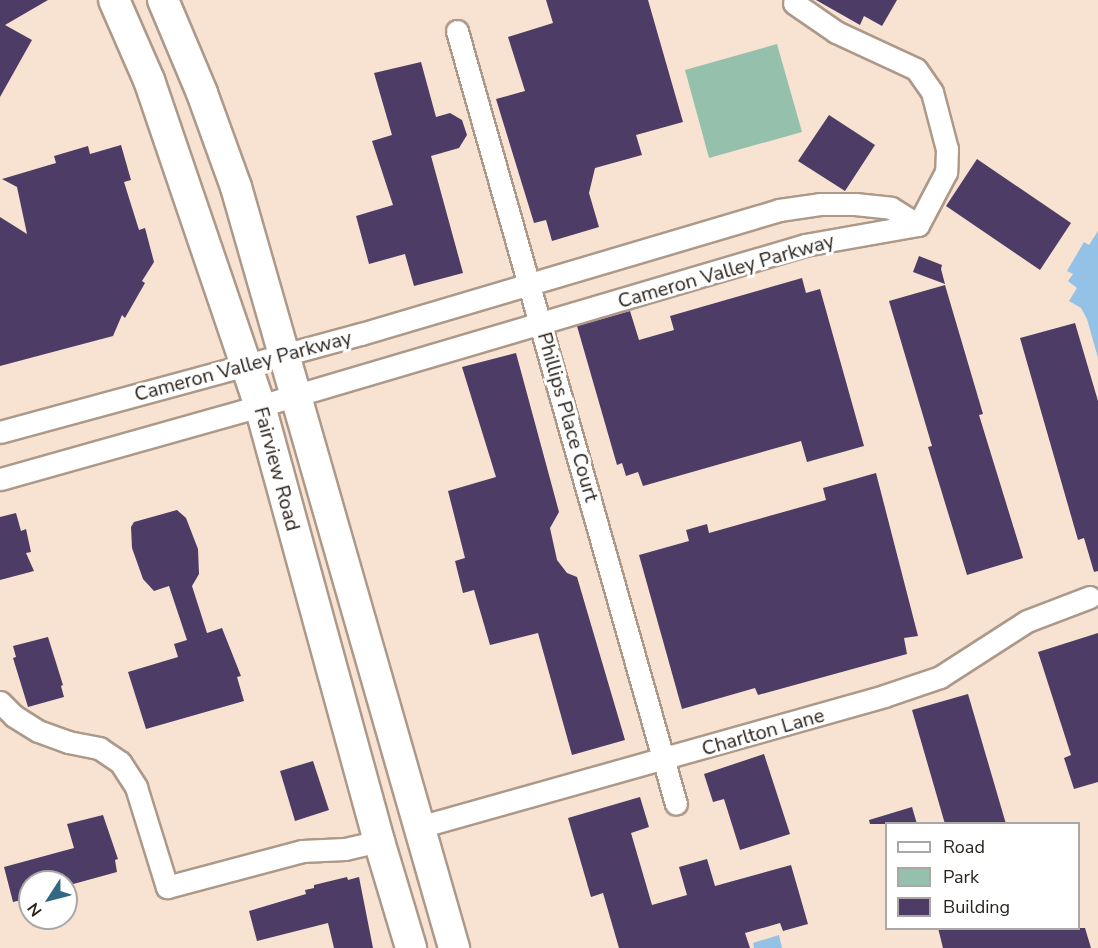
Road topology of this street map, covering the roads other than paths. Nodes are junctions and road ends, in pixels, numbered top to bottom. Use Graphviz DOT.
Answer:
graph roads {
  1 [pos="114,0"];
  2 [pos="164,0"];
  3 [pos="794,3"];
  4 [pos="457,32"];
  5 [pos="918,225"];
  6 [pos="530,285"];
  7 [pos="542,324"];
  8 [pos="285,354"];
  9 [pos="246,364"];
  10 [pos="297,395"];
  11 [pos="260,406"];
  12 [pos="0,432"];
  13 [pos="0,479"];
  14 [pos="1090,597"];
  15 [pos="0,702"];
  16 [pos="663,760"];
  17 [pos="676,804"];
  18 [pos="419,828"];
  19 [pos="379,842"];
  20 [pos="411,948"];
  21 [pos="454,948"];
  1 -- 9 [label="main road, Fairview Road"];
  2 -- 8 [label="main road, Fairview Road"];
  3 -- 5 [label="street"];
  4 -- 6 [label="street, Phillips Place Court"];
  5 -- 6 [label="street, Cameron Valley Parkway"];
  5 -- 7 [label="street, Cameron Valley Parkway"];
  6 -- 7 [label="street, Phillips Place Court"];
  6 -- 8 [label="street, Cameron Valley Parkway"];
  7 -- 10 [label="street, Cameron Valley Parkway"];
  7 -- 16 [label="street, Phillips Place Court"];
  8 -- 9 [label="street, Cameron Valley Parkway"];
  8 -- 10 [label="main road, Fairview Road"];
  9 -- 11 [label="main road, Fairview Road"];
  9 -- 12 [label="street, Cameron Valley Parkway"];
  10 -- 11 [label="street, Cameron Valley Parkway"];
  10 -- 18 [label="main road, Fairview Road"];
  11 -- 13 [label="street, Cameron Valley Parkway"];
  11 -- 19 [label="main road, Fairview Road"];
  14 -- 16 [label="street, Charlton Lane"];
  15 -- 19 [label="street"];
  16 -- 17 [label="street, Phillips Place Court"];
  16 -- 18 [label="street, Charlton Lane"];
  18 -- 21 [label="main road, Fairview Road"];
  19 -- 20 [label="main road, Fairview Road"];
}
